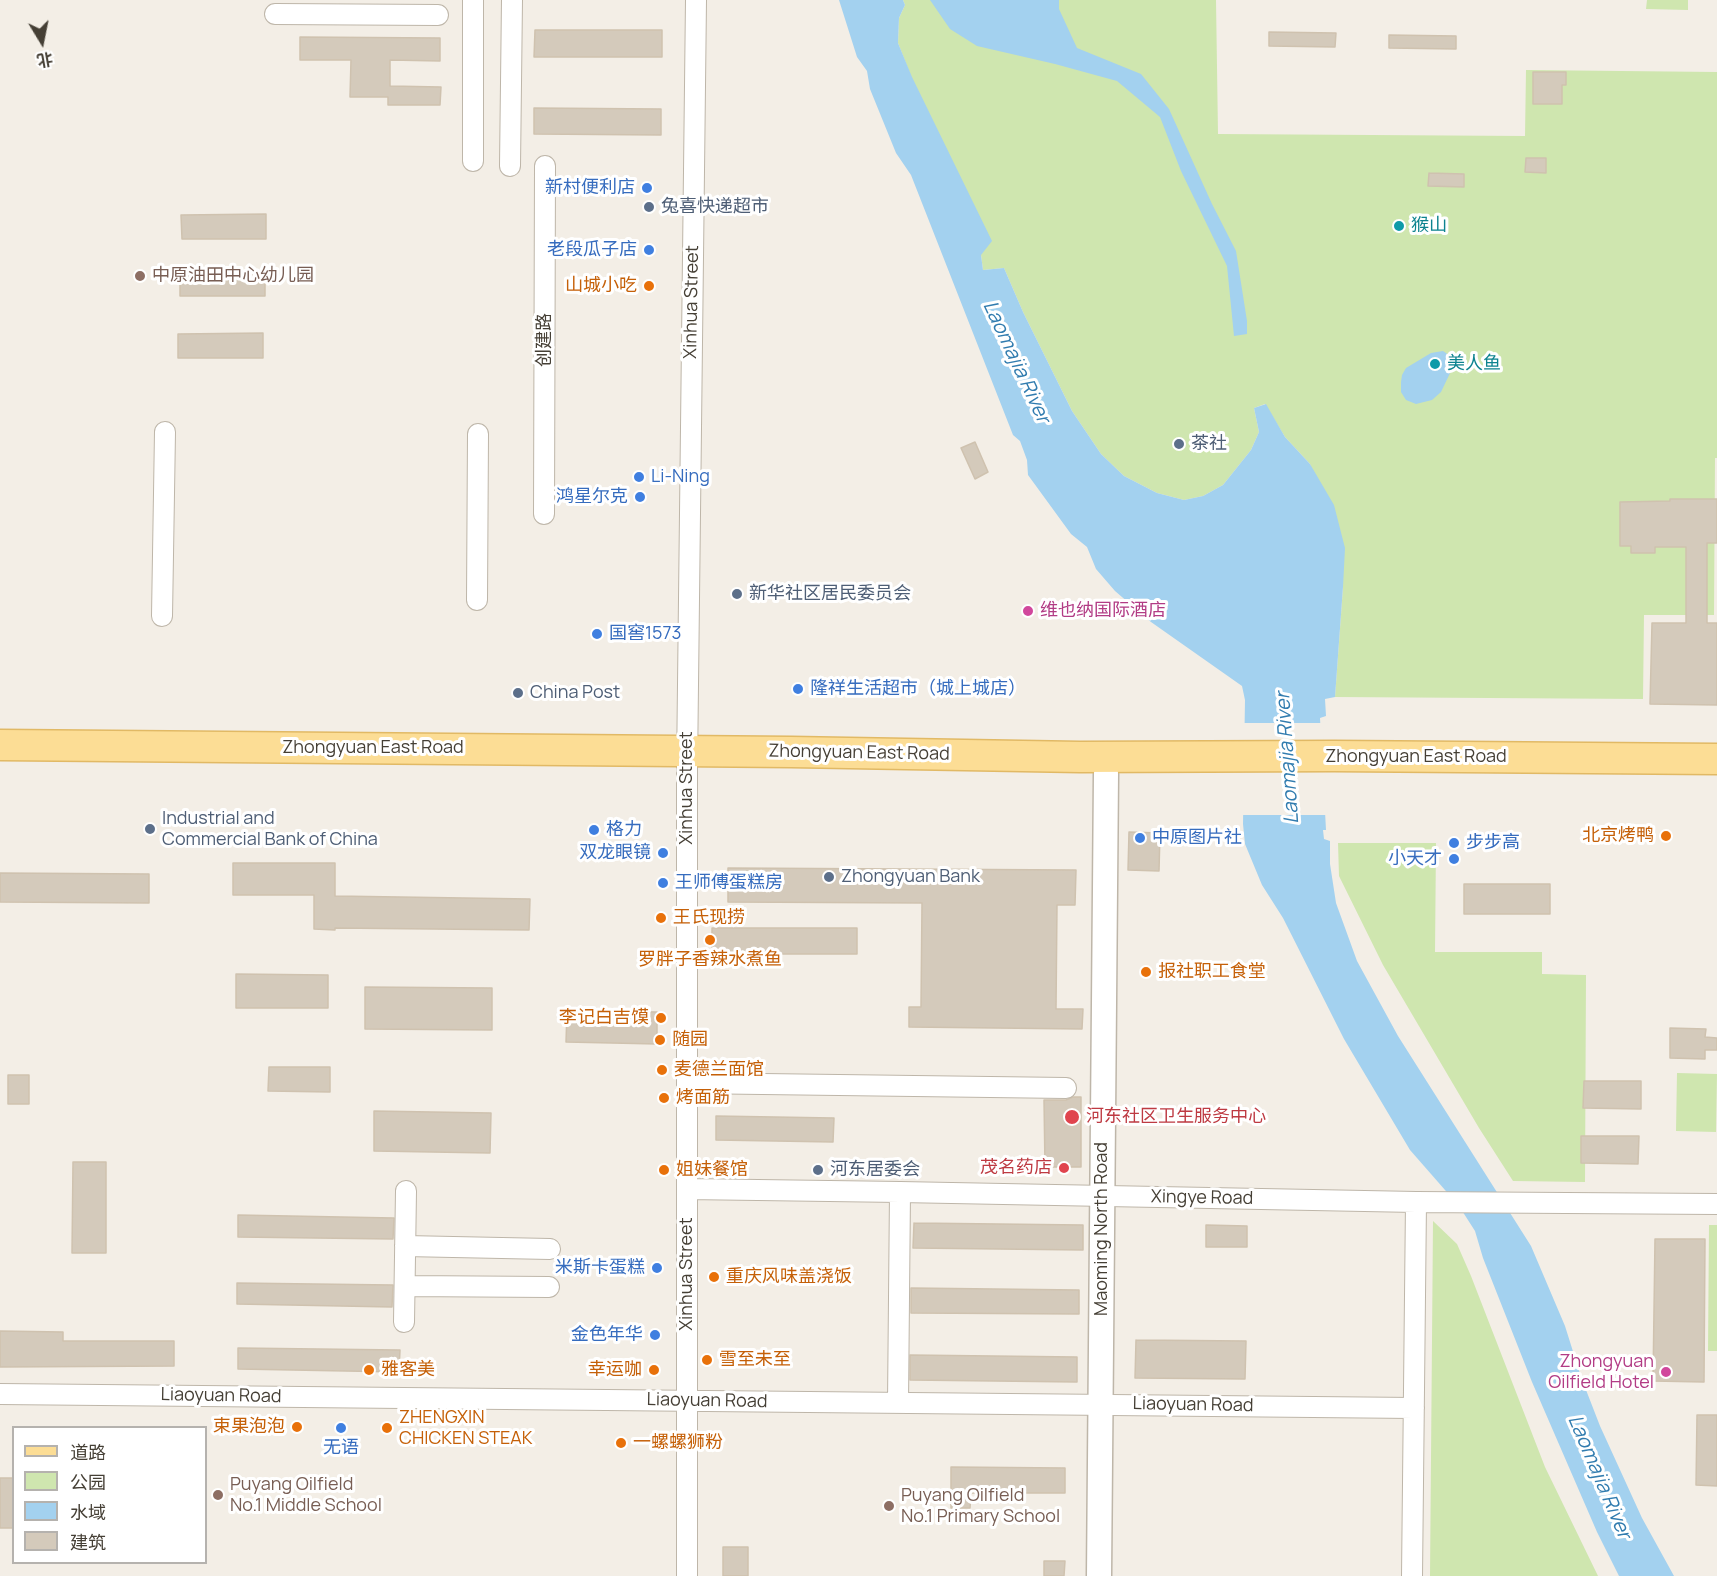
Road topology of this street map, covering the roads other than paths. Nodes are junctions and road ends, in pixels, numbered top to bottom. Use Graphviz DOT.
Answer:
graph roads {
  1 [pos="472,0"];
  2 [pos="512,0"];
  3 [pos="696,0"];
  4 [pos="275,14"];
  5 [pos="438,15"];
  6 [pos="473,161"];
  7 [pos="510,166"];
  8 [pos="545,166"];
  9 [pos="165,432"];
  10 [pos="478,434"];
  11 [pos="544,514"];
  12 [pos="477,600"];
  13 [pos="162,616"];
  14 [pos="0,745"];
  15 [pos="1717,759"];
  16 [pos="687,761"];
  17 [pos="0,765"];
  18 [pos="1334,766"];
  19 [pos="1237,767"];
  20 [pos="1106,774"];
  21 [pos="1717,779"];
  22 [pos="687,1083"];
  23 [pos="1066,1088"];
  24 [pos="687,1189"];
  25 [pos="406,1191"];
  26 [pos="900,1192"];
  27 [pos="1102,1196"];
  28 [pos="1416,1202"];
  29 [pos="1717,1204"];
  30 [pos="405,1246"];
  31 [pos="549,1249"];
  32 [pos="405,1286"];
  33 [pos="549,1287"];
  34 [pos="404,1322"];
  35 [pos="0,1394"];
  36 [pos="687,1401"];
  37 [pos="897,1403"];
  38 [pos="1100,1405"];
  39 [pos="1414,1408"];
  40 [pos="687,1576"];
  41 [pos="1099,1576"];
  42 [pos="1412,1576"];
  1 -- 6 [label="street"];
  2 -- 7 [label="street"];
  3 -- 16 [label="street, Xinhua Street"];
  4 -- 5 [label="street"];
  8 -- 11 [label="street, 创建路"];
  9 -- 13 [label="street"];
  10 -- 12 [label="street"];
  14 -- 16 [label="main road, Zhongyuan East Road"];
  15 -- 18 [label="main road, Zhongyuan East Road"];
  16 -- 17 [label="main road, Zhongyuan East Road"];
  16 -- 19 [label="main road, Zhongyuan East Road"];
  16 -- 20 [label="main road, Zhongyuan East Road"];
  16 -- 22 [label="street, Xinhua Street"];
  18 -- 19 [label="main road, Zhongyuan East Road"];
  18 -- 21 [label="main road, Zhongyuan East Road"];
  19 -- 20 [label="main road, Zhongyuan East Road"];
  20 -- 27 [label="street, Maoming North Road"];
  22 -- 23 [label="street"];
  22 -- 24 [label="street, Xinhua Street"];
  24 -- 26 [label="street, Xingye Road"];
  24 -- 36 [label="street, Xinhua Street"];
  25 -- 30 [label="street"];
  26 -- 27 [label="street, Xingye Road"];
  26 -- 37 [label="street"];
  27 -- 28 [label="street, Xingye Road"];
  27 -- 38 [label="street, Maoming North Road"];
  28 -- 29 [label="street, Xingye Road"];
  28 -- 39 [label="street"];
  30 -- 31 [label="street"];
  30 -- 32 [label="street"];
  32 -- 33 [label="street"];
  32 -- 34 [label="street"];
  35 -- 36 [label="street, Liaoyuan Road"];
  36 -- 37 [label="street, Liaoyuan Road"];
  36 -- 40 [label="street, Xinhua Street"];
  37 -- 38 [label="street, Liaoyuan Road"];
  38 -- 39 [label="street, Liaoyuan Road"];
  38 -- 41 [label="street, Maoming North Road"];
  39 -- 42 [label="street"];
}
